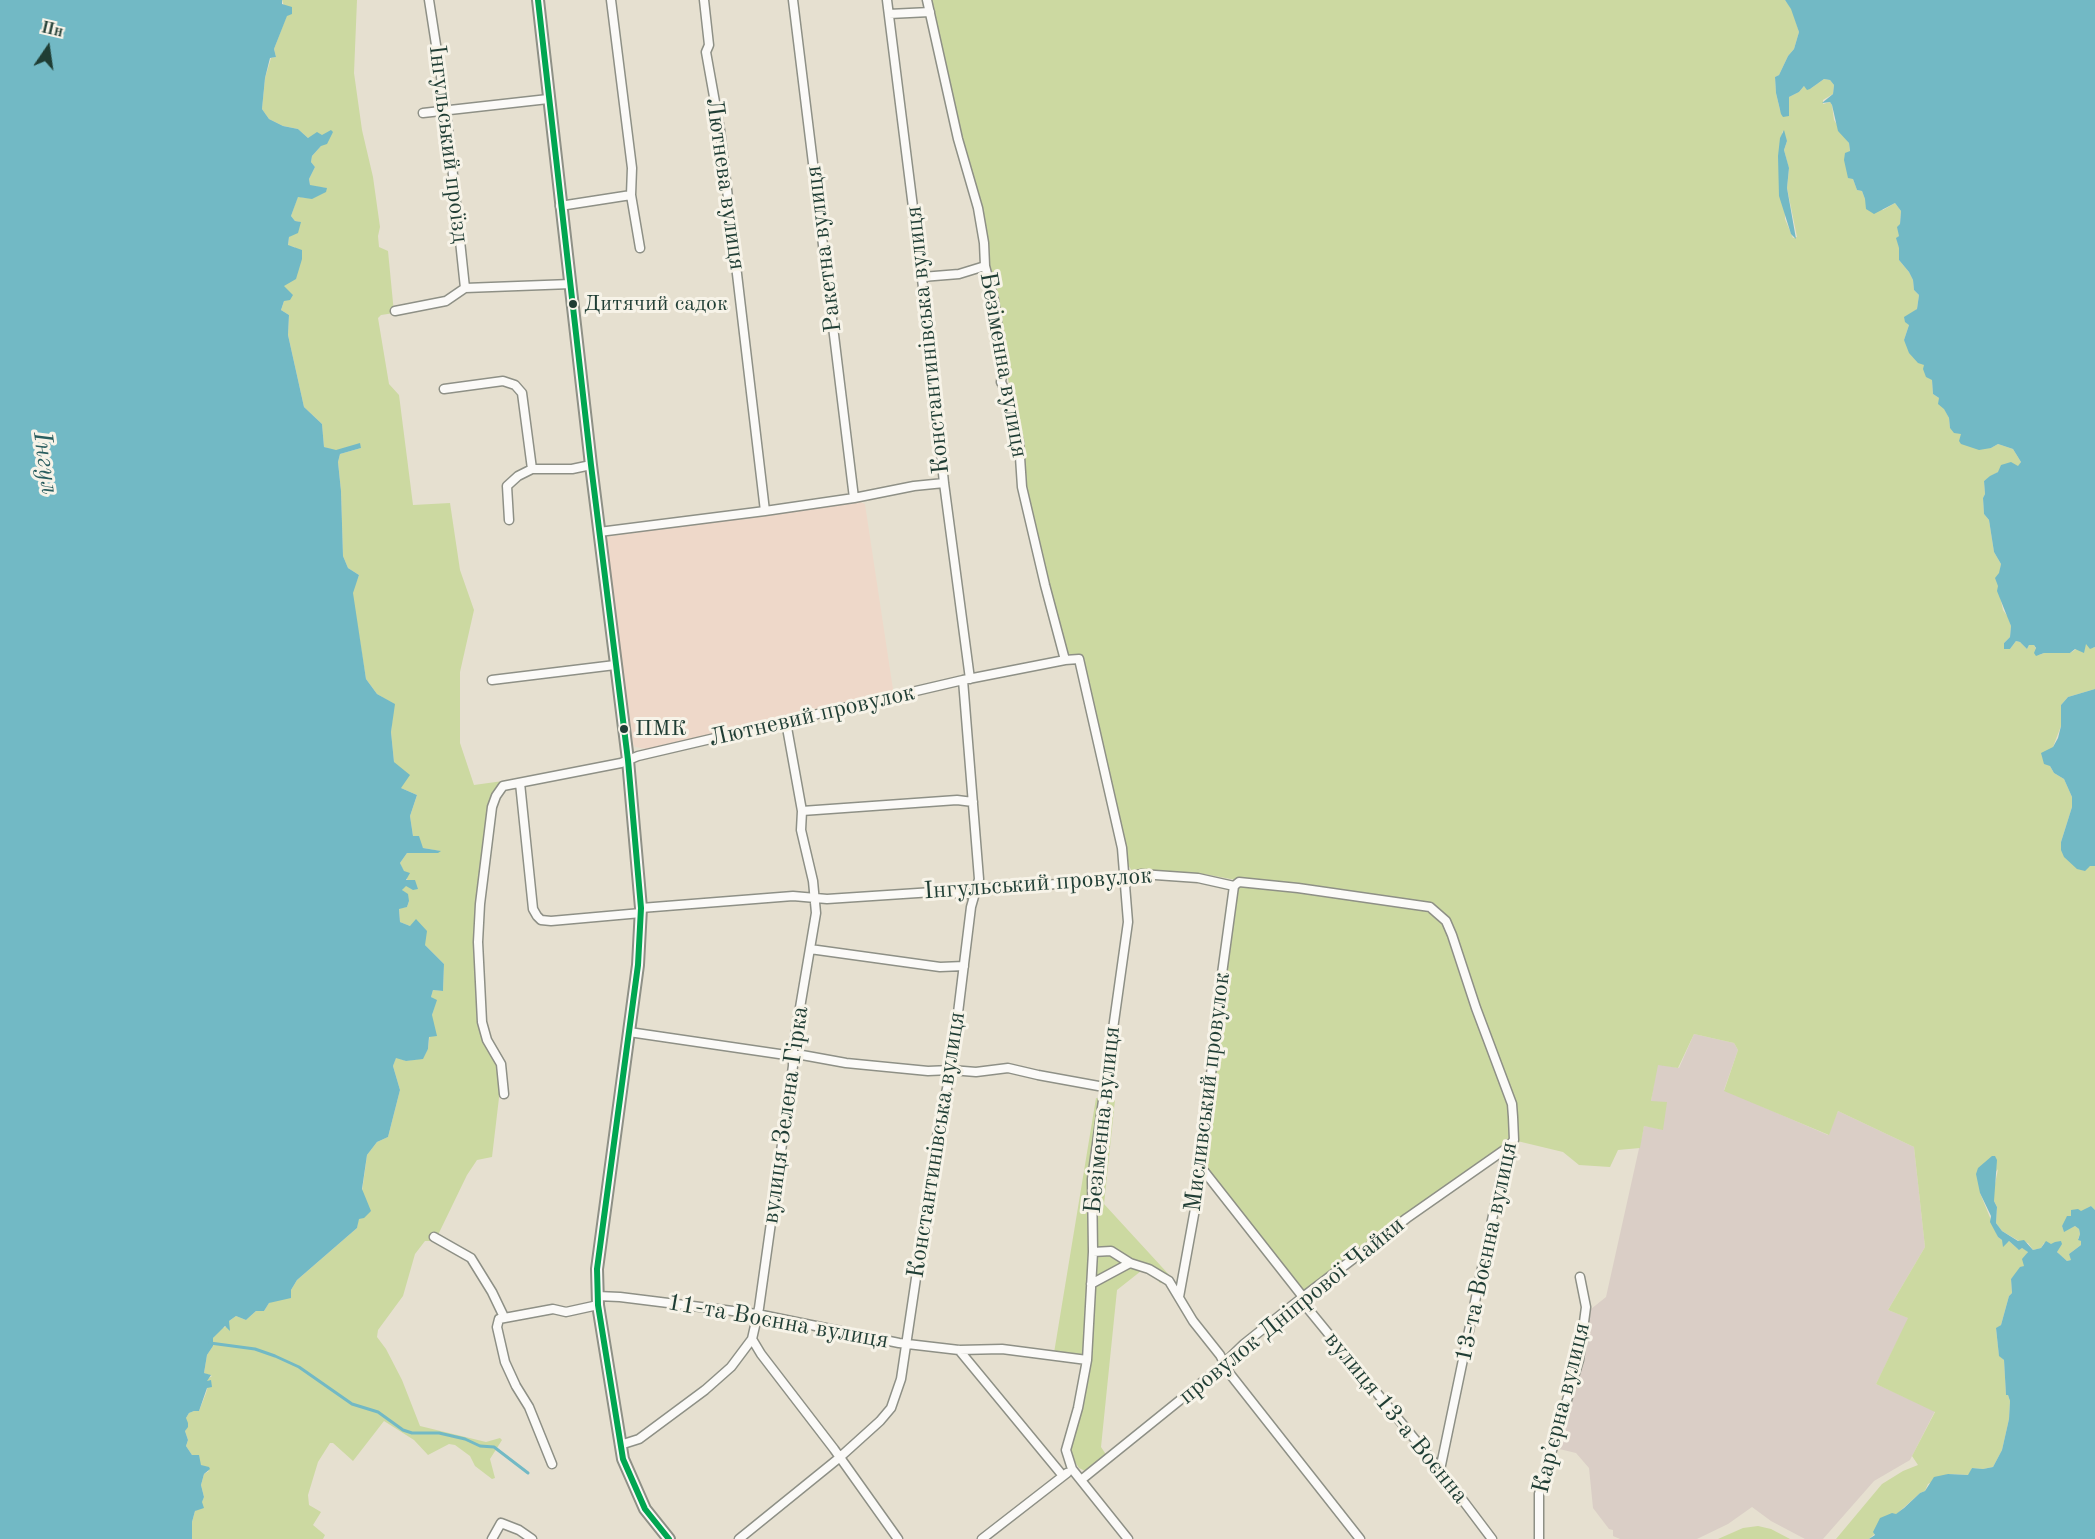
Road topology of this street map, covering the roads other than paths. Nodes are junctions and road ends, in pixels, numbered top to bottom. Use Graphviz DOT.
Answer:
graph roads {
  1 [pos="429,0"];
  2 [pos="538,0"];
  3 [pos="611,0"];
  4 [pos="704,0"];
  5 [pos="794,0"];
  6 [pos="887,0"];
  7 [pos="927,0"];
  8 [pos="930,12"];
  9 [pos="889,14"];
  10 [pos="548,99"];
  11 [pos="446,109"];
  12 [pos="423,113"];
  13 [pos="631,195"];
  14 [pos="560,206"];
  15 [pos="640,248"];
  16 [pos="985,266"];
  17 [pos="922,277"];
  18 [pos="571,284"];
  19 [pos="465,288"];
  20 [pos="395,310"];
  21 [pos="444,389"];
  22 [pos="591,465"];
  23 [pos="532,470"];
  24 [pos="944,483"];
  25 [pos="854,498"];
  26 [pos="765,511"];
  27 [pos="509,520"];
  28 [pos="599,532"];
  29 [pos="1079,659"];
  30 [pos="1065,660"];
  31 [pos="615,665"];
  32 [pos="492,680"];
  33 [pos="966,680"];
  34 [pos="786,722"];
  35 [pos="628,760"];
  36 [pos="520,783"];
  37 [pos="973,802"];
  38 [pos="802,812"];
  39 [pos="1123,878"];
  40 [pos="1234,886"];
  41 [pos="977,890"];
  42 [pos="813,898"];
  43 [pos="1430,907"];
  44 [pos="641,911"];
  45 [pos="810,949"];
  46 [pos="964,966"];
  47 [pos="629,1032"];
  48 [pos="793,1055"];
  49 [pos="951,1070"];
  50 [pos="1104,1087"];
  51 [pos="504,1094"];
  52 [pos="1507,1148"];
  53 [pos="1200,1166"];
  54 [pos="434,1237"];
  55 [pos="1093,1252"];
  56 [pos="1130,1263"];
  57 [pos="1580,1277"];
  58 [pos="1091,1284"];
  59 [pos="1179,1297"];
  60 [pos="1301,1298"];
  61 [pos="597,1300"];
  62 [pos="757,1314"];
  63 [pos="504,1317"];
  64 [pos="752,1338"];
  65 [pos="907,1344"];
  66 [pos="959,1350"];
  67 [pos="1087,1360"];
  68 [pos="1224,1364"];
  69 [pos="620,1444"];
  70 [pos="839,1458"];
  71 [pos="552,1464"];
  72 [pos="1072,1469"];
  73 [pos="1440,1470"];
  74 [pos="1063,1476"];
  75 [pos="1081,1480"];
  76 [pos="492,1539"];
  77 [pos="532,1539"];
  78 [pos="669,1539"];
  79 [pos="739,1539"];
  80 [pos="898,1539"];
  81 [pos="982,1539"];
  82 [pos="1128,1539"];
  83 [pos="1360,1539"];
  84 [pos="1492,1539"];
  85 [pos="1539,1539"];
  1 -- 11 [label="street, Інгульський проїзд"];
  2 -- 10 [label="street"];
  3 -- 13 [label="street"];
  4 -- 26 [label="street, Лютнева вулиця"];
  5 -- 25 [label="street, Ракетна вулиця"];
  6 -- 9 [label="street, Константинівська вулиця"];
  7 -- 8 [label="street, Безіменна вулиця"];
  8 -- 9 [label="street"];
  8 -- 16 [label="street, Безіменна вулиця"];
  9 -- 17 [label="street, Константинівська вулиця"];
  10 -- 11 [label="street"];
  10 -- 14 [label="street"];
  11 -- 12 [label="street"];
  11 -- 19 [label="street, Інгульський проїзд"];
  13 -- 14 [label="street"];
  13 -- 15 [label="street"];
  14 -- 18 [label="street"];
  16 -- 17 [label="street"];
  16 -- 30 [label="street, Безіменна вулиця"];
  17 -- 24 [label="street, Константинівська вулиця"];
  18 -- 19 [label="street"];
  18 -- 22 [label="street"];
  19 -- 20 [label="street"];
  21 -- 23 [label="street"];
  22 -- 23 [label="street"];
  22 -- 28 [label="street"];
  23 -- 27 [label="street"];
  24 -- 25 [label="street"];
  24 -- 33 [label="street, Константинівська вулиця"];
  25 -- 26 [label="street"];
  26 -- 28 [label="street"];
  28 -- 31 [label="street"];
  29 -- 30 [label="street, Лютневий провулок"];
  29 -- 39 [label="street, Безіменна вулиця"];
  30 -- 33 [label="street, Лютневий провулок"];
  31 -- 32 [label="street"];
  31 -- 35 [label="street"];
  33 -- 34 [label="street, Лютневий провулок"];
  33 -- 37 [label="street, Константинівська вулиця"];
  34 -- 35 [label="street, Лютневий провулок"];
  34 -- 38 [label="street, вулиця Зелена Гірка"];
  35 -- 36 [label="street, Лютневий провулок"];
  35 -- 44 [label="street"];
  36 -- 44 [label="street, Інгульський провулок"];
  36 -- 51 [label="street, Лютневий провулок"];
  37 -- 38 [label="street"];
  37 -- 41 [label="street, Константинівська вулиця"];
  38 -- 42 [label="street, вулиця Зелена Гірка"];
  39 -- 40 [label="street, Інгульський провулок"];
  39 -- 41 [label="street, Інгульський провулок"];
  39 -- 50 [label="street, Безіменна вулиця"];
  40 -- 43 [label="street, Інгульський провулок"];
  40 -- 53 [label="street, Мисливський провулок"];
  41 -- 42 [label="street, Інгульський провулок"];
  41 -- 46 [label="street, Константинівська вулиця"];
  42 -- 44 [label="street, Інгульський провулок"];
  42 -- 45 [label="street, вулиця Зелена Гірка"];
  43 -- 52 [label="street, 13-та Воєнна вулиця"];
  44 -- 47 [label="street"];
  45 -- 46 [label="street"];
  45 -- 48 [label="street, вулиця Зелена Гірка"];
  46 -- 49 [label="street, Константинівська вулиця"];
  47 -- 48 [label="street"];
  47 -- 61 [label="street"];
  48 -- 49 [label="street"];
  48 -- 62 [label="street, вулиця Зелена Гірка"];
  49 -- 50 [label="street"];
  49 -- 65 [label="street, Константинівська вулиця"];
  50 -- 55 [label="street, Безіменна вулиця"];
  52 -- 60 [label="street, провулок Дніпрової Чайки"];
  52 -- 73 [label="street, 13-та Воєнна вулиця"];
  53 -- 59 [label="street, Мисливський провулок"];
  53 -- 60 [label="street, вулиця 13-а Воєнна"];
  54 -- 63 [label="street"];
  55 -- 56 [label="street"];
  55 -- 58 [label="street, Безіменна вулиця"];
  56 -- 58 [label="street"];
  56 -- 59 [label="street"];
  57 -- 85 [label="street, Карʼєрна вулиця"];
  58 -- 67 [label="street, Безіменна вулиця"];
  59 -- 68 [label="street"];
  60 -- 68 [label="street, провулок Дніпрової Чайки"];
  60 -- 73 [label="street, вулиця 13-а Воєнна"];
  61 -- 62 [label="street, 11-та Воєнна вулиця"];
  61 -- 63 [label="street, 11-та Воєнна вулиця"];
  61 -- 69 [label="street"];
  62 -- 64 [label="street, вулиця Зелена Гірка"];
  62 -- 65 [label="street, 11-та Воєнна вулиця"];
  63 -- 71 [label="street"];
  64 -- 69 [label="street, вулиця Зелена Гірка"];
  64 -- 70 [label="street"];
  65 -- 66 [label="street, 11-та Воєнна вулиця"];
  65 -- 70 [label="street, Константинівська вулиця"];
  66 -- 67 [label="street, 11-та Воєнна вулиця"];
  66 -- 74 [label="street"];
  67 -- 72 [label="street, Безіменна вулиця"];
  68 -- 75 [label="street, провулок Дніпрової Чайки"];
  68 -- 83 [label="street"];
  69 -- 78 [label="street"];
  70 -- 79 [label="street, Константинівська вулиця"];
  70 -- 80 [label="street"];
  72 -- 74 [label="street"];
  72 -- 75 [label="street"];
  73 -- 84 [label="street, вулиця 13-а Воєнна"];
  74 -- 81 [label="street"];
  75 -- 82 [label="street"];
  76 -- 77 [label="street"];
}
